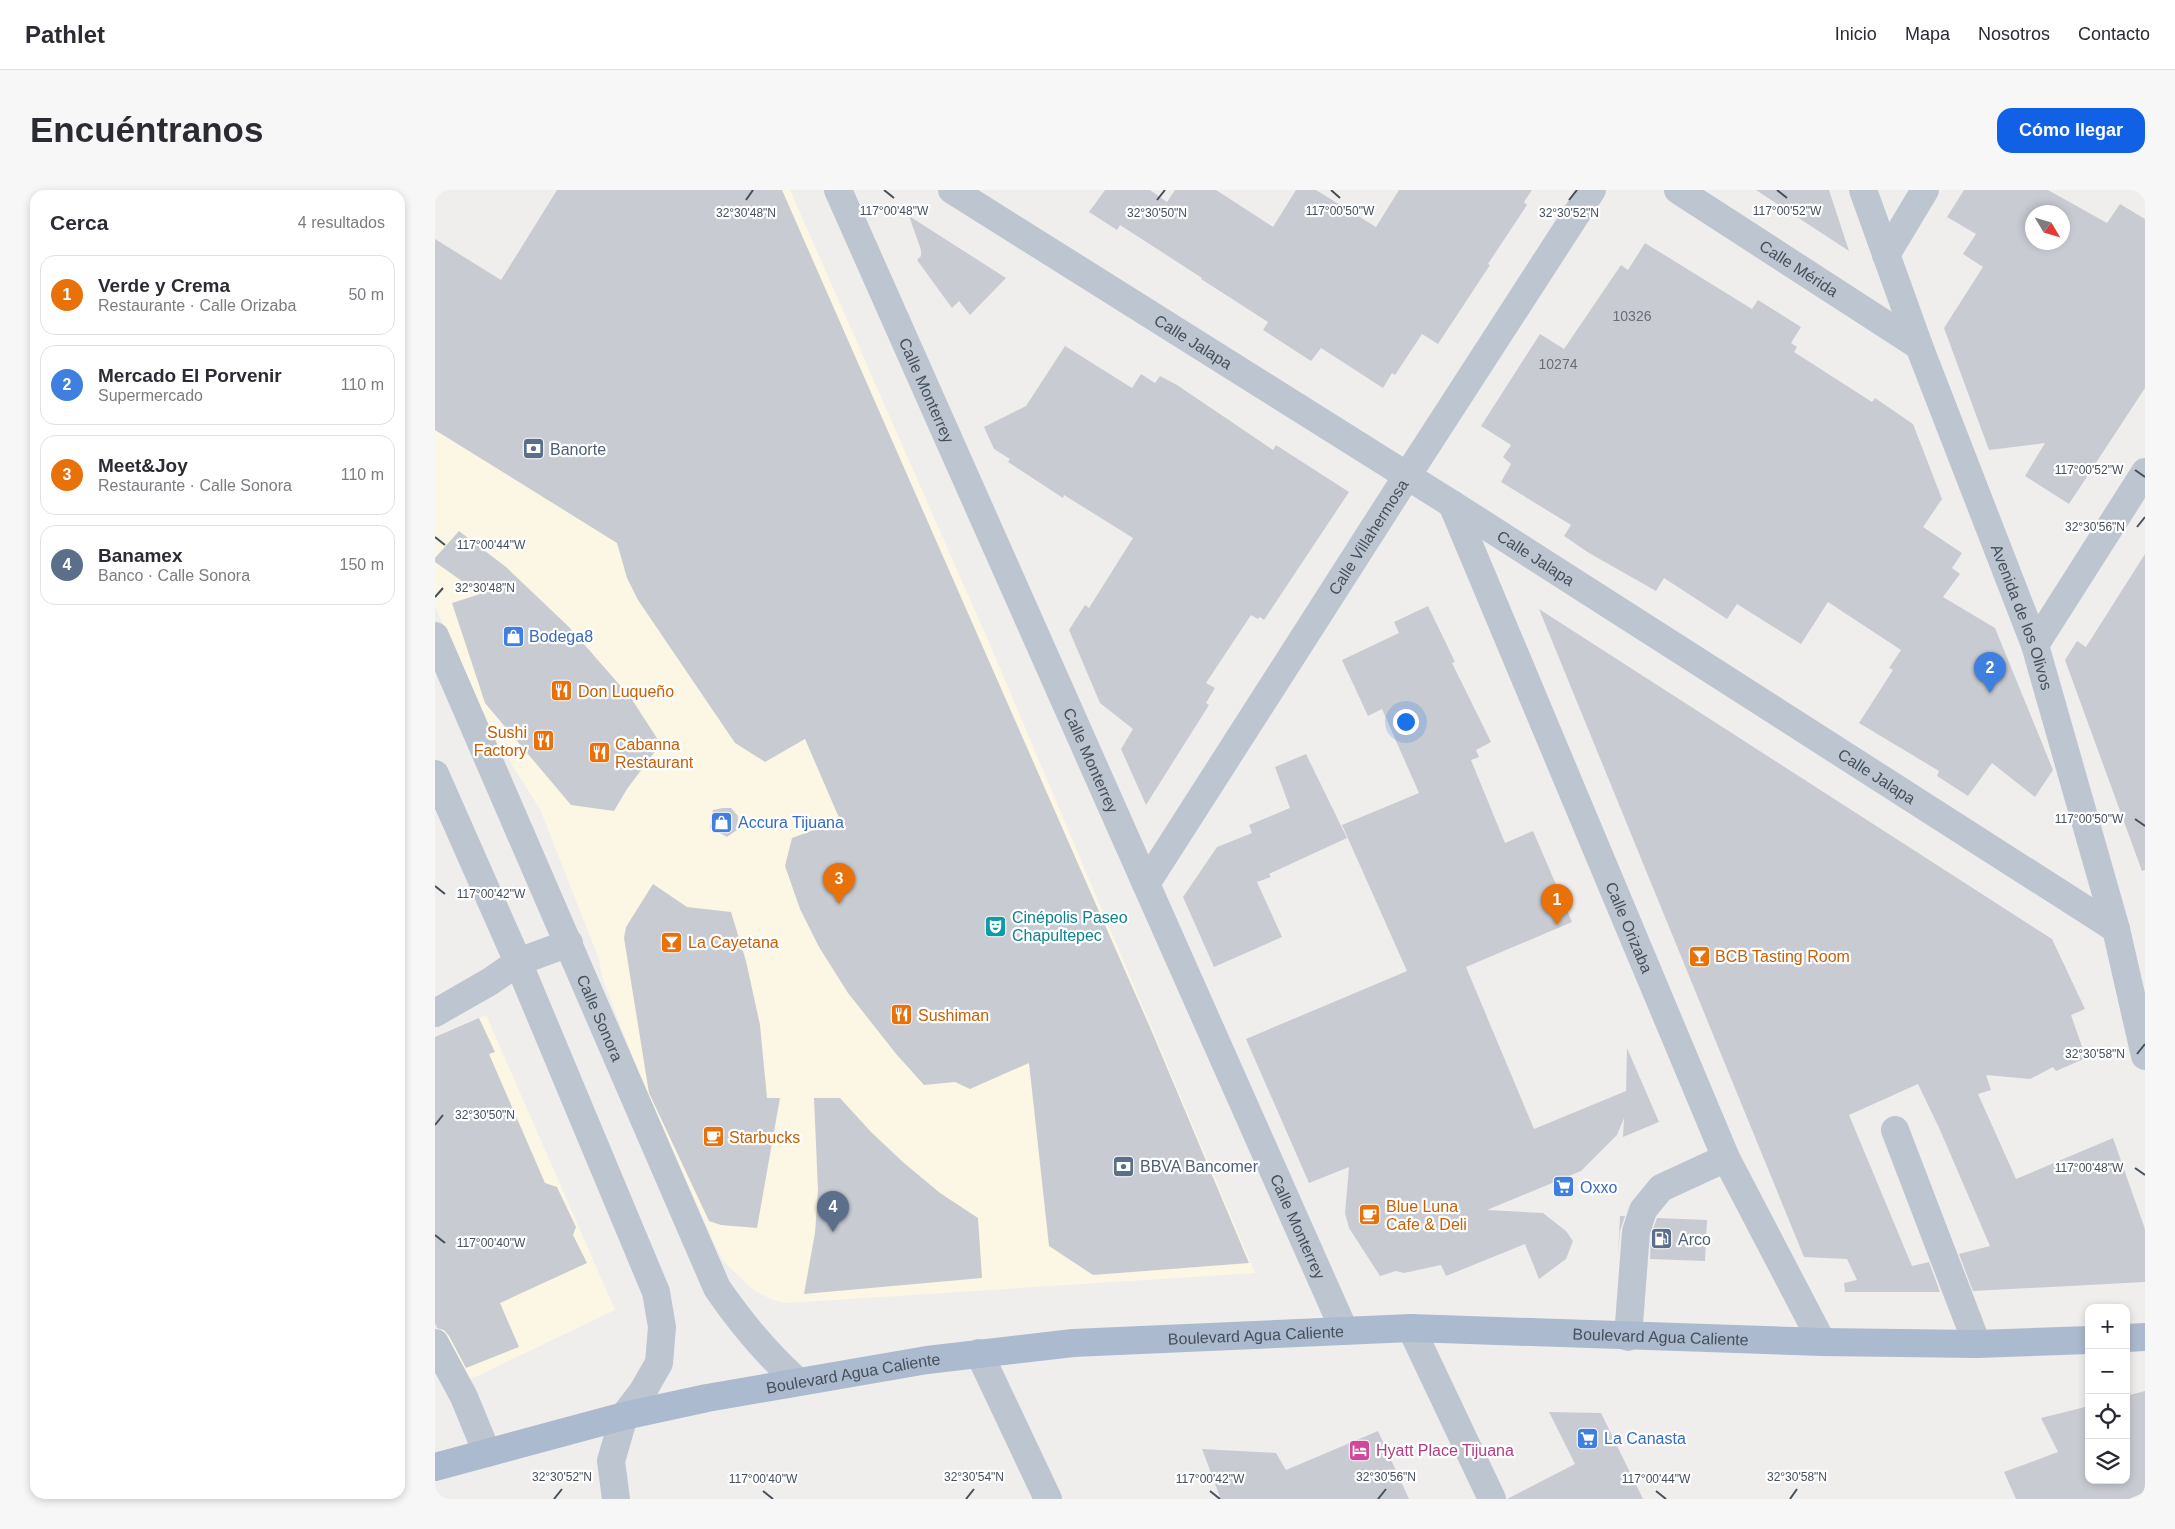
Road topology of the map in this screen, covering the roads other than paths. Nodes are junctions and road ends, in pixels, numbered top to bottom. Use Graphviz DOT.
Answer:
graph roads {
  1 [pos="838,190"];
  2 [pos="952,190"];
  3 [pos="1592,190"];
  4 [pos="1679,190"];
  5 [pos="1863,190"];
  6 [pos="1925,190"];
  7 [pos="1886,255"];
  8 [pos="1919,346"];
  9 [pos="2145,472"];
  10 [pos="1407,476"];
  11 [pos="1452,504"];
  12 [pos="435,636"];
  13 [pos="2035,645"];
  14 [pos="435,774"];
  15 [pos="1146,884"];
  16 [pos="2116,929"];
  17 [pos="569,943"];
  18 [pos="518,962"];
  19 [pos="435,1013"];
  20 [pos="2143,1041"];
  21 [pos="1895,1130"];
  22 [pos="1726,1158"];
  23 [pos="1411,1328"];
  24 [pos="1343,1330"];
  25 [pos="1628,1337"];
  26 [pos="2145,1337"];
  27 [pos="2130,1338"];
  28 [pos="2085,1340"];
  29 [pos="1822,1342"];
  30 [pos="435,1343"];
  31 [pos="1977,1344"];
  32 [pos="979,1353"];
  33 [pos="797,1381"];
  34 [pos="625,1416"];
  35 [pos="487,1454"];
  36 [pos="435,1468"];
  37 [pos="615,1499"];
  38 [pos="1048,1499"];
  39 [pos="1492,1499"];
  1 -- 15 [label="street, Calle Monterrey"];
  2 -- 10 [label="street, Calle Jalapa"];
  3 -- 10 [label="street, Calle Villahermosa"];
  4 -- 8 [label="street, Calle Mérida"];
  5 -- 7 [label="street, Avenida de los Olivos"];
  6 -- 7 [label="street"];
  7 -- 8 [label="street, Avenida de los Olivos"];
  8 -- 13 [label="street, Avenida de los Olivos"];
  9 -- 13 [label="street"];
  10 -- 11 [label="street, Calle Jalapa"];
  10 -- 15 [label="street, Calle Villahermosa"];
  11 -- 16 [label="street, Calle Jalapa"];
  11 -- 22 [label="street, Calle Orizaba"];
  12 -- 17 [label="street, Calle Sonora"];
  13 -- 16 [label="street, Avenida de los Olivos"];
  14 -- 18 [label="street"];
  15 -- 24 [label="street, Calle Monterrey"];
  16 -- 20 [label="street, Avenida de los Olivos"];
  17 -- 18 [label="street"];
  17 -- 33 [label="street, Calle Sonora"];
  18 -- 19 [label="street"];
  18 -- 34 [label="street"];
  21 -- 31 [label="street"];
  22 -- 25 [label="street"];
  22 -- 29 [label="street, Calle Orizaba"];
  23 -- 24 [label="main road, Boulevard Agua Caliente"];
  23 -- 25 [label="main road, Boulevard Agua Caliente"];
  23 -- 39 [label="street"];
  24 -- 32 [label="main road, Boulevard Agua Caliente"];
  25 -- 29 [label="main road, Boulevard Agua Caliente"];
  26 -- 27 [label="main road"];
  28 -- 31 [label="main road, Boulevard Agua Caliente"];
  29 -- 31 [label="main road, Boulevard Agua Caliente"];
  30 -- 35 [label="street"];
  32 -- 33 [label="main road, Boulevard Agua Caliente"];
  32 -- 38 [label="street"];
  33 -- 34 [label="main road, Boulevard Agua Caliente"];
  34 -- 35 [label="main road, Boulevard Agua Caliente"];
  34 -- 37 [label="street"];
  35 -- 36 [label="main road, Boulevard Agua Caliente"];
}
